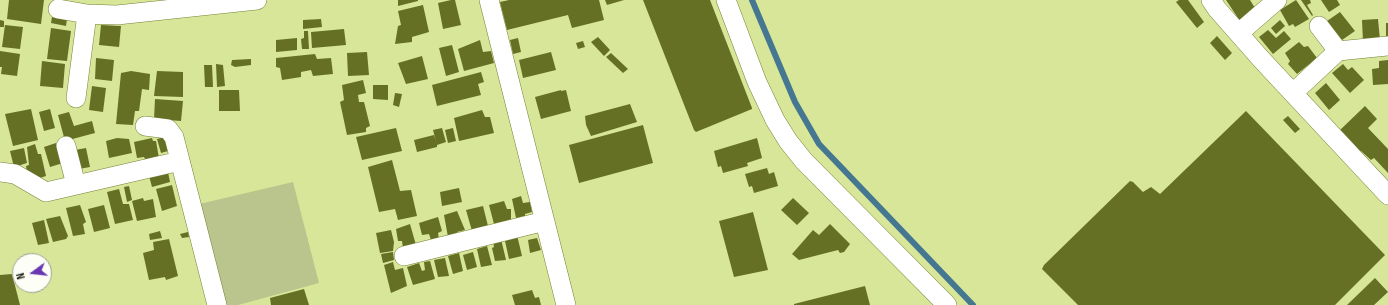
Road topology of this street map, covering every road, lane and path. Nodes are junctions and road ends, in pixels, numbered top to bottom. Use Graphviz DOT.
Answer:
graph roads {
  1 [pos="256,0"];
  2 [pos="489,0"];
  3 [pos="726,0"];
  4 [pos="1211,0"];
  5 [pos="1277,0"];
  6 [pos="118,7"];
  7 [pos="58,9"];
  8 [pos="87,14"];
  9 [pos="1319,26"];
  10 [pos="1239,33"];
  11 [pos="1388,46"];
  12 [pos="1338,51"];
  13 [pos="1293,93"];
  14 [pos="76,98"];
  15 [pos="145,126"];
  16 [pos="66,146"];
  17 [pos="180,160"];
  18 [pos="0,172"];
  19 [pos="76,185"];
  20 [pos="1388,195"];
  21 [pos="545,220"];
  22 [pos="404,256"];
  23 [pos="217,305"];
  24 [pos="566,305"];
  25 [pos="947,305"];
  1 -- 6 [label="street"];
  2 -- 21 [label="street"];
  3 -- 25 [label="street"];
  4 -- 10 [label="street"];
  5 -- 10 [label="street"];
  6 -- 8 [label="street"];
  7 -- 8 [label="street"];
  8 -- 14 [label="street"];
  9 -- 12 [label="street"];
  10 -- 13 [label="street"];
  11 -- 12 [label="street"];
  12 -- 13 [label="street"];
  13 -- 20 [label="street"];
  15 -- 17 [label="street"];
  16 -- 19 [label="street"];
  17 -- 19 [label="street"];
  17 -- 23 [label="street"];
  18 -- 19 [label="street"];
  21 -- 22 [label="street"];
  21 -- 24 [label="street"];
}
